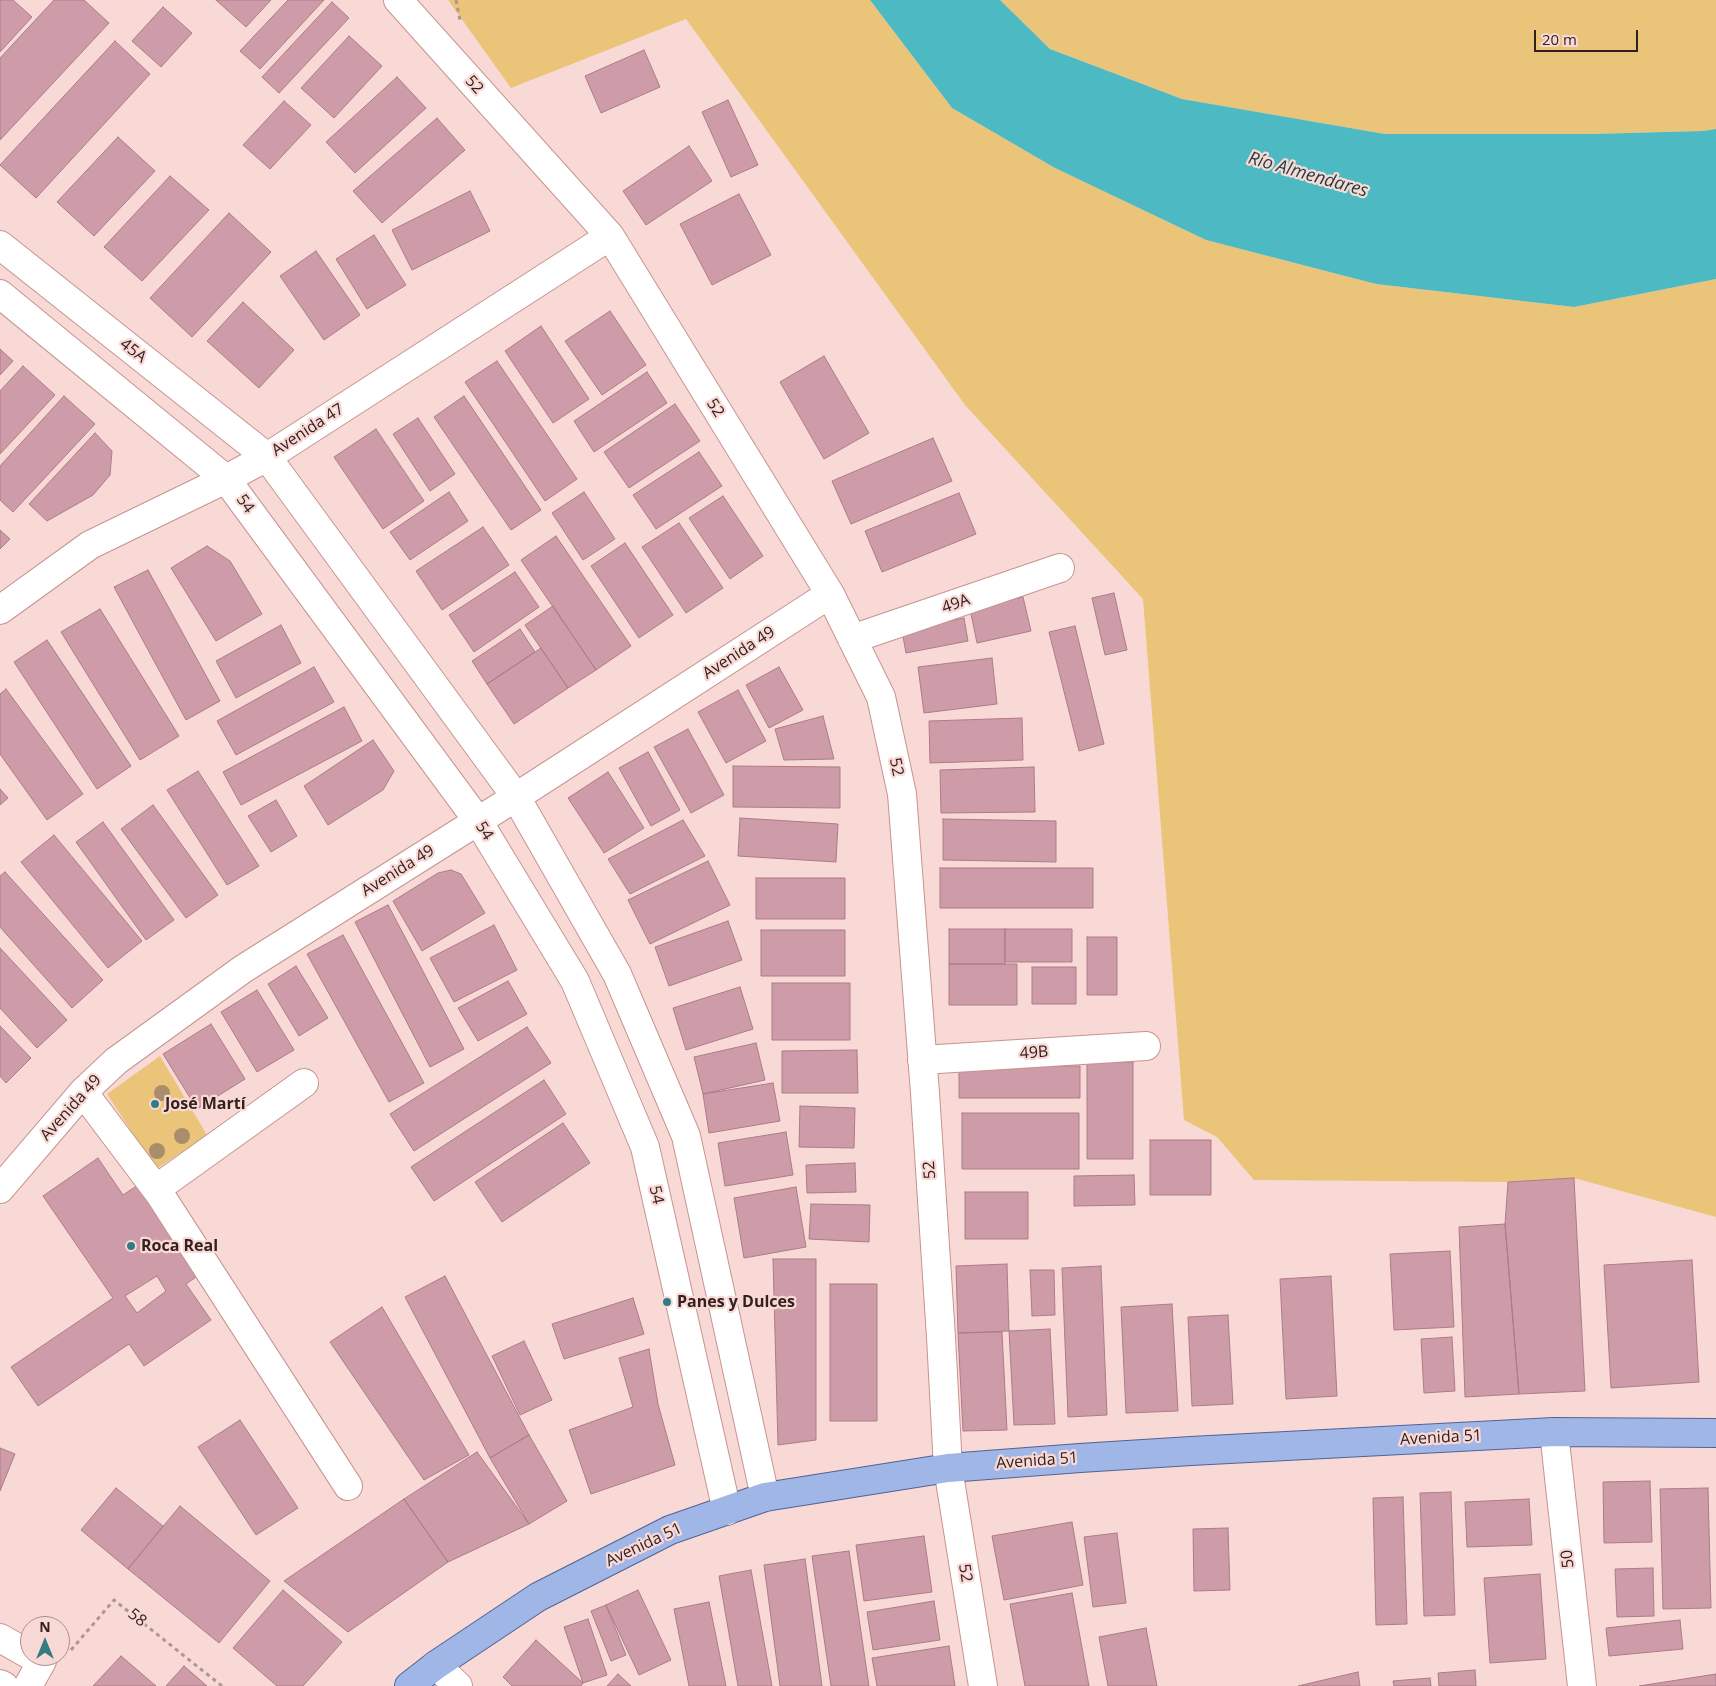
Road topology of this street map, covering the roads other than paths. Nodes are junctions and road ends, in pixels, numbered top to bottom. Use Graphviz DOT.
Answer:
graph roads {
  1 [pos="398,0"];
  2 [pos="610,236"];
  3 [pos="0,245"];
  4 [pos="0,294"];
  5 [pos="266,457"];
  6 [pos="226,479"];
  7 [pos="1060,568"];
  8 [pos="830,594"];
  9 [pos="0,610"];
  10 [pos="852,639"];
  11 [pos="516,797"];
  12 [pos="478,821"];
  13 [pos="1146,1046"];
  14 [pos="922,1060"];
  15 [pos="304,1083"];
  16 [pos="83,1092"];
  17 [pos="0,1189"];
  18 [pos="156,1189"];
  19 [pos="1554,1432"];
  20 [pos="1716,1433"];
  21 [pos="948,1468"];
  22 [pos="348,1486"];
  23 [pos="765,1497"];
  24 [pos="727,1510"];
  25 [pos="0,1638"];
  26 [pos="20,1649"];
  27 [pos="436,1665"];
  28 [pos="39,1666"];
  29 [pos="0,1684"];
  30 [pos="4,1686"];
  31 [pos="28,1686"];
  32 [pos="409,1686"];
  33 [pos="458,1686"];
  34 [pos="983,1686"];
  35 [pos="1582,1686"];
  1 -- 2 [label="street, 52"];
  2 -- 5 [label="street, Avenida 47"];
  2 -- 8 [label="street, 52"];
  3 -- 5 [label="street, 45A"];
  4 -- 6 [label="street, 54"];
  5 -- 6 [label="street, Avenida 47"];
  5 -- 11 [label="street"];
  6 -- 9 [label="street, Avenida 47"];
  6 -- 12 [label="street, 54"];
  7 -- 10 [label="street, 49A"];
  8 -- 10 [label="street, 52"];
  8 -- 11 [label="street, Avenida 49"];
  10 -- 14 [label="street, 52"];
  11 -- 12 [label="street, Avenida 49"];
  11 -- 23 [label="street"];
  12 -- 16 [label="street, Avenida 49"];
  12 -- 24 [label="street, 54"];
  13 -- 14 [label="street, 49B"];
  14 -- 21 [label="street, 52"];
  15 -- 18 [label="street"];
  16 -- 17 [label="street, Avenida 49"];
  16 -- 18 [label="street"];
  18 -- 22 [label="street"];
  19 -- 20 [label="main road, Avenida 51"];
  19 -- 21 [label="main road, Avenida 51"];
  19 -- 35 [label="street, 50"];
  21 -- 23 [label="main road, Avenida 51"];
  21 -- 34 [label="street, 52"];
  23 -- 24 [label="main road, Avenida 51"];
  24 -- 27 [label="main road, Avenida 51"];
  25 -- 26 [label="street"];
  27 -- 32 [label="main road, Avenida 51"];
  27 -- 33 [label="street"];
  28 -- 31 [label="street"];
  29 -- 30 [label="street"];
}
